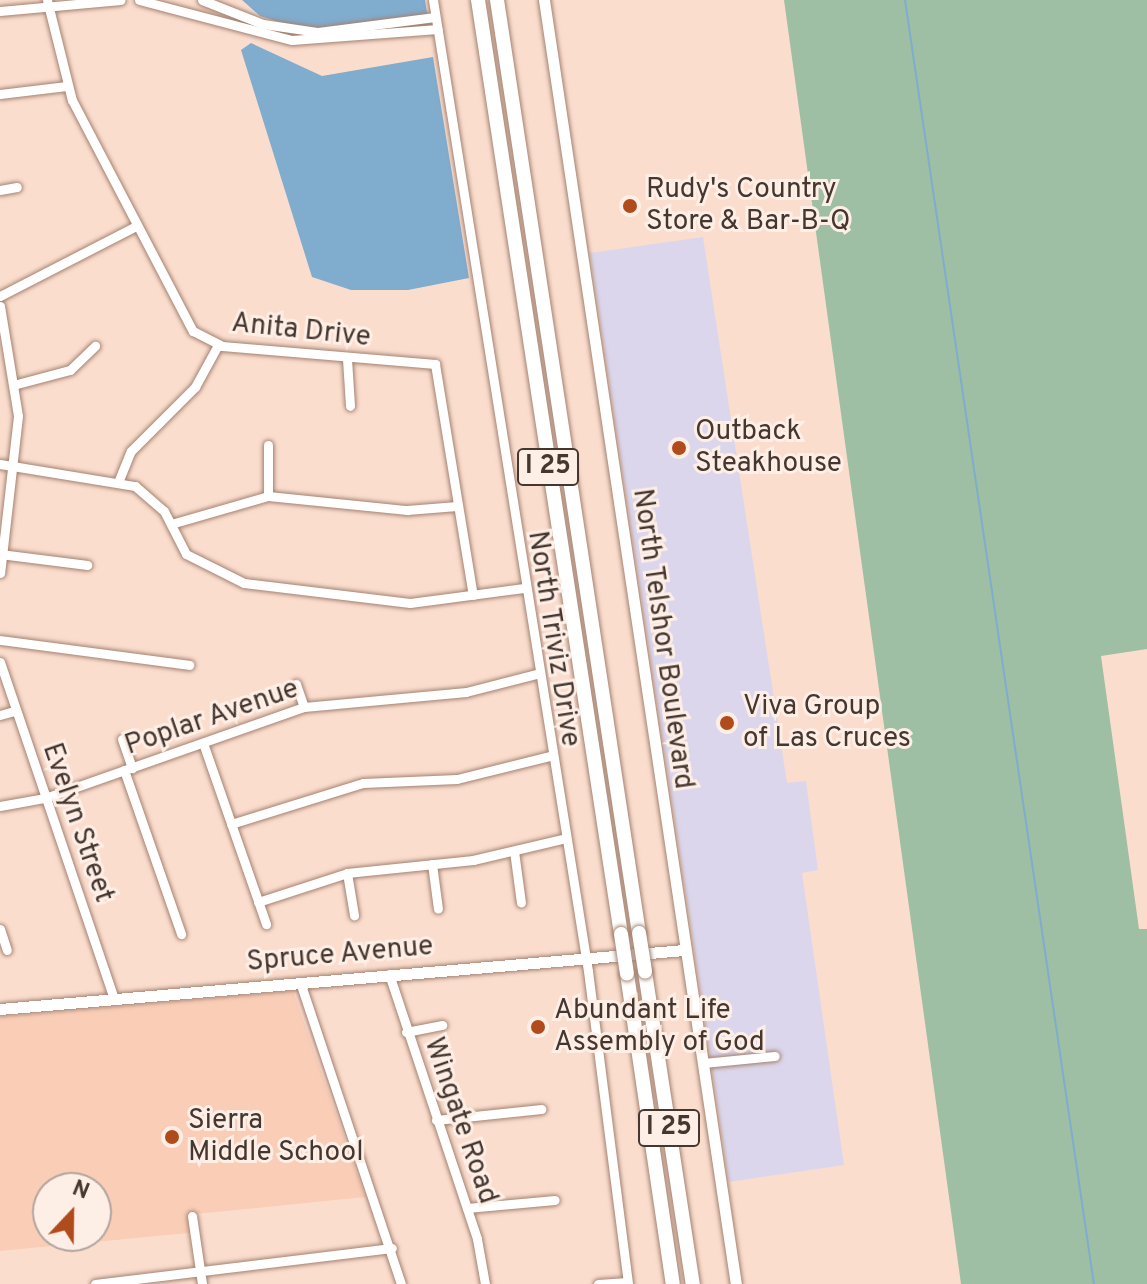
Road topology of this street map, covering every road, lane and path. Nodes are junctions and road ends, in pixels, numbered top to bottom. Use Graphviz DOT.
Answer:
graph roads {
  1 [pos="121,0"];
  2 [pos="139,0"];
  3 [pos="202,0"];
  4 [pos="433,0"];
  5 [pos="478,0"];
  6 [pos="497,0"];
  7 [pos="544,0"];
  8 [pos="48,3"];
  9 [pos="0,11"];
  10 [pos="435,17"];
  11 [pos="438,29"];
  12 [pos="67,86"];
  13 [pos="0,94"];
  14 [pos="17,187"];
  15 [pos="0,190"];
  16 [pos="136,226"];
  17 [pos="0,296"];
  18 [pos="0,306"];
  19 [pos="218,345"];
  20 [pos="95,346"];
  21 [pos="347,359"];
  22 [pos="17,384"];
  23 [pos="350,406"];
  24 [pos="268,445"];
  25 [pos="0,464"];
  26 [pos="14,466"];
  27 [pos="119,480"];
  28 [pos="268,496"];
  29 [pos="457,506"];
  30 [pos="171,524"];
  31 [pos="1,554"];
  32 [pos="87,565"];
  33 [pos="0,573"];
  34 [pos="524,588"];
  35 [pos="473,595"];
  36 [pos="0,640"];
  37 [pos="0,662"];
  38 [pos="189,665"];
  39 [pos="536,674"];
  40 [pos="296,684"];
  41 [pos="304,707"];
  42 [pos="14,711"];
  43 [pos="0,715"];
  44 [pos="122,739"];
  45 [pos="203,743"];
  46 [pos="549,756"];
  47 [pos="128,769"];
  48 [pos="45,798"];
  49 [pos="0,806"];
  50 [pos="231,824"];
  51 [pos="562,839"];
  52 [pos="514,851"];
  53 [pos="432,864"];
  54 [pos="347,873"];
  55 [pos="258,902"];
  56 [pos="521,903"];
  57 [pos="438,909"];
  58 [pos="354,915"];
  59 [pos="266,924"];
  60 [pos="0,929"];
  61 [pos="181,934"];
  62 [pos="7,950"];
  63 [pos="684,950"];
  64 [pos="585,957"];
  65 [pos="389,974"];
  66 [pos="300,982"];
  67 [pos="114,999"];
  68 [pos="0,1009"];
  69 [pos="442,1025"];
  70 [pos="406,1032"];
  71 [pos="775,1056"];
  72 [pos="703,1063"];
  73 [pos="541,1109"];
  74 [pos="436,1120"];
  75 [pos="555,1200"];
  76 [pos="467,1208"];
  77 [pos="192,1216"];
  78 [pos="392,1248"];
  79 [pos="201,1273"];
  80 [pos="627,1283"];
  81 [pos="95,1284"];
  82 [pos="202,1284"];
  83 [pos="401,1284"];
  84 [pos="485,1284"];
  85 [pos="598,1284"];
  86 [pos="673,1284"];
  87 [pos="693,1284"];
  88 [pos="736,1284"];
  1 -- 8 [label="street"];
  2 -- 11 [label="street"];
  3 -- 10 [label="street"];
  4 -- 10 [label="street, North Triviz Drive"];
  5 -- 86 [label="highway, I 25, bridge"];
  6 -- 87 [label="highway, I 25, bridge"];
  7 -- 63 [label="main road, North Telshor Boulevard"];
  8 -- 9 [label="street"];
  8 -- 12 [label="street, Anita Drive"];
  10 -- 11 [label="street, North Triviz Drive"];
  11 -- 34 [label="street, North Triviz Drive"];
  12 -- 13 [label="street"];
  12 -- 16 [label="street, Anita Drive"];
  14 -- 15 [label="street"];
  16 -- 17 [label="street"];
  16 -- 19 [label="street, Anita Drive"];
  18 -- 22 [label="street"];
  19 -- 21 [label="street, Anita Drive"];
  19 -- 27 [label="street"];
  20 -- 22 [label="street"];
  21 -- 23 [label="street"];
  21 -- 29 [label="street, Anita Drive"];
  22 -- 26 [label="street"];
  24 -- 28 [label="street"];
  25 -- 26 [label="street"];
  26 -- 27 [label="street"];
  26 -- 31 [label="street"];
  27 -- 30 [label="street"];
  28 -- 29 [label="street"];
  28 -- 30 [label="street"];
  29 -- 35 [label="street, Anita Drive"];
  30 -- 35 [label="street"];
  31 -- 32 [label="street"];
  31 -- 33 [label="street"];
  34 -- 35 [label="street"];
  34 -- 39 [label="street, North Triviz Drive"];
  36 -- 38 [label="street"];
  37 -- 42 [label="street, Evelyn Street"];
  39 -- 41 [label="street, Poplar Avenue"];
  39 -- 46 [label="street, North Triviz Drive"];
  40 -- 41 [label="street"];
  41 -- 45 [label="street, Poplar Avenue"];
  42 -- 43 [label="street"];
  42 -- 48 [label="street, Evelyn Street"];
  44 -- 47 [label="street"];
  45 -- 47 [label="street, Poplar Avenue"];
  45 -- 50 [label="street"];
  46 -- 50 [label="street"];
  46 -- 51 [label="street, North Triviz Drive"];
  47 -- 48 [label="street, Poplar Avenue"];
  47 -- 61 [label="street"];
  48 -- 49 [label="street, Poplar Avenue"];
  48 -- 67 [label="street, Evelyn Street"];
  50 -- 55 [label="street"];
  51 -- 52 [label="street"];
  51 -- 64 [label="street, North Triviz Drive"];
  52 -- 53 [label="street"];
  52 -- 56 [label="street"];
  53 -- 54 [label="street"];
  53 -- 57 [label="street"];
  54 -- 55 [label="street"];
  54 -- 58 [label="street"];
  55 -- 59 [label="street"];
  60 -- 62 [label="street"];
  63 -- 64 [label="main road, Spruce Avenue"];
  63 -- 72 [label="main road, North Telshor Boulevard"];
  64 -- 65 [label="main road, Spruce Avenue"];
  64 -- 80 [label="street, North Triviz Drive"];
  65 -- 66 [label="main road, Spruce Avenue"];
  65 -- 70 [label="street, Wingate Road"];
  66 -- 67 [label="main road, Spruce Avenue"];
  66 -- 78 [label="street"];
  67 -- 68 [label="main road, Spruce Avenue"];
  69 -- 70 [label="street"];
  70 -- 74 [label="street, Wingate Road"];
  71 -- 72 [label="street"];
  72 -- 88 [label="main road, North Telshor Boulevard"];
  73 -- 74 [label="street"];
  74 -- 76 [label="street, Wingate Road"];
  75 -- 76 [label="street"];
  76 -- 84 [label="street, Wingate Road"];
  77 -- 79 [label="street"];
  78 -- 79 [label="street"];
  78 -- 83 [label="street"];
  79 -- 81 [label="street"];
  79 -- 82 [label="street"];
  80 -- 85 [label="street"];
}
